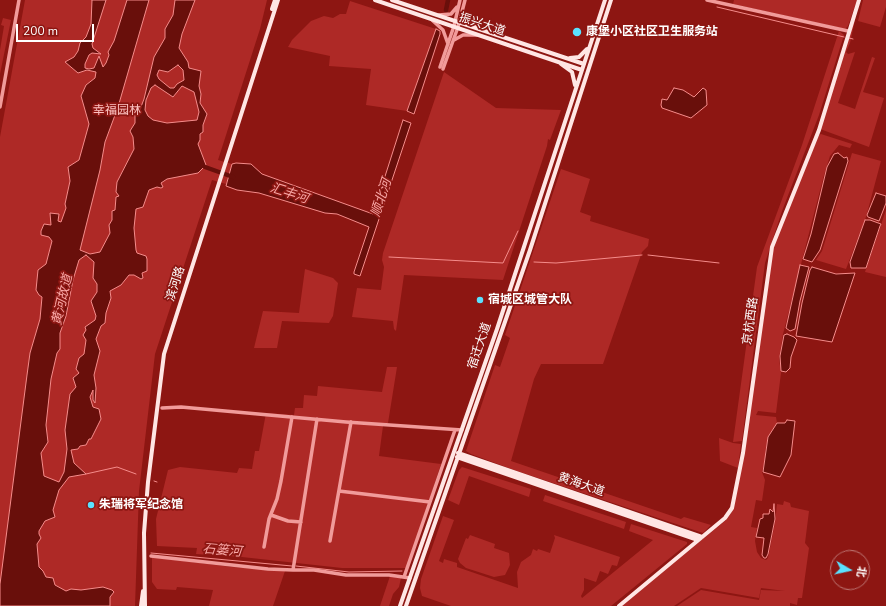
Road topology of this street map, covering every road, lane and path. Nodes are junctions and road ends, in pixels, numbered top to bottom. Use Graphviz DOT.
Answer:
graph roads {
  1 [pos="19,0"];
  2 [pos="275,0"];
  3 [pos="279,0"];
  4 [pos="375,0"];
  5 [pos="392,0"];
  6 [pos="465,0"];
  7 [pos="605,0"];
  8 [pos="611,0"];
  9 [pos="707,0"];
  10 [pos="858,0"];
  11 [pos="460,1"];
  12 [pos="463,8"];
  13 [pos="435,14"];
  14 [pos="430,18"];
  15 [pos="272,20"];
  16 [pos="458,21"];
  17 [pos="456,27"];
  18 [pos="481,29"];
  19 [pos="848,31"];
  20 [pos="480,35"];
  21 [pos="594,36"];
  22 [pos="453,41"];
  23 [pos="448,46"];
  24 [pos="553,54"];
  25 [pos="550,58"];
  26 [pos="584,64"];
  27 [pos="582,70"];
  28 [pos="1,91"];
  29 [pos="573,98"];
  30 [pos="0,107"];
  31 [pos="162,408"];
  32 [pos="292,417"];
  33 [pos="318,419"];
  34 [pos="351,422"];
  35 [pos="455,430"];
  36 [pos="462,430"];
  37 [pos="454,454"];
  38 [pos="459,456"];
  39 [pos="339,491"];
  40 [pos="430,502"];
  41 [pos="271,515"];
  42 [pos="301,522"];
  43 [pos="702,537"];
  44 [pos="698,540"];
  45 [pos="330,541"];
  46 [pos="264,547"];
  47 [pos="151,556"];
  48 [pos="293,570"];
  49 [pos="404,577"];
  50 [pos="410,578"];
  51 [pos="144,584"];
  52 [pos="142,606"];
  53 [pos="145,606"];
  54 [pos="400,606"];
  55 [pos="406,606"];
  56 [pos="619,606"];
  1 -- 28 [label="street"];
  2 -- 15 [label="main road"];
  3 -- 15 [label="main road"];
  4 -- 14 [label="main road, 振兴大道"];
  5 -- 13 [label="main road, 振兴大道"];
  6 -- 12 [label="street"];
  7 -- 21 [label="main road, 宿迁大道"];
  8 -- 38 [label="main road, 宿迁大道"];
  9 -- 19 [label="street"];
  10 -- 19 [label="main road, 京杭西路"];
  11 -- 13 [label="street"];
  11 -- 16 [label="street"];
  12 -- 16 [label="street"];
  12 -- 18 [label="street"];
  13 -- 16 [label="main road, 振兴大道"];
  14 -- 17 [label="main road, 振兴大道"];
  14 -- 23 [label="street"];
  15 -- 51 [label="main road, 滨河路"];
  16 -- 17 [label="street"];
  16 -- 18 [label="main road, 振兴大道"];
  17 -- 20 [label="main road, 振兴大道"];
  17 -- 22 [label="street"];
  17 -- 23 [label="street"];
  18 -- 24 [label="main road, 振兴大道"];
  19 -- 43 [label="main road, 京杭西路"];
  20 -- 22 [label="street"];
  20 -- 25 [label="main road, 振兴大道"];
  21 -- 24 [label="main road"];
  21 -- 26 [label="main road, 宿迁大道"];
  22 -- 23 [label="street"];
  24 -- 26 [label="main road, 振兴大道"];
  25 -- 27 [label="main road, 振兴大道"];
  25 -- 29 [label="main road"];
  26 -- 27 [label="main road, 宿迁大道"];
  27 -- 29 [label="main road, 宿迁大道"];
  28 -- 30 [label="street"];
  29 -- 36 [label="main road, 宿迁大道"];
  31 -- 32 [label="street"];
  32 -- 33 [label="street"];
  32 -- 41 [label="street"];
  33 -- 34 [label="street"];
  33 -- 42 [label="street"];
  34 -- 35 [label="street"];
  34 -- 39 [label="street"];
  35 -- 36 [label="street"];
  35 -- 40 [label="street"];
  36 -- 37 [label="main road, 宿迁大道"];
  37 -- 38 [label="main road, 黄海大道"];
  37 -- 50 [label="main road, 宿迁大道"];
  38 -- 43 [label="main road, 黄海大道"];
  38 -- 44 [label="main road, 黄海大道"];
  38 -- 55 [label="main road, 宿迁大道"];
  39 -- 40 [label="street"];
  39 -- 45 [label="street"];
  40 -- 49 [label="street"];
  41 -- 42 [label="street"];
  41 -- 46 [label="street"];
  42 -- 48 [label="street"];
  43 -- 44 [label="main road, 京杭西路"];
  44 -- 56 [label="main road, 京杭西路"];
  47 -- 48 [label="street"];
  48 -- 49 [label="street"];
  49 -- 50 [label="street"];
  50 -- 54 [label="main road, 宿迁大道"];
  51 -- 52 [label="main road, 滨河路"];
  51 -- 53 [label="main road, 滨河路"];
}
